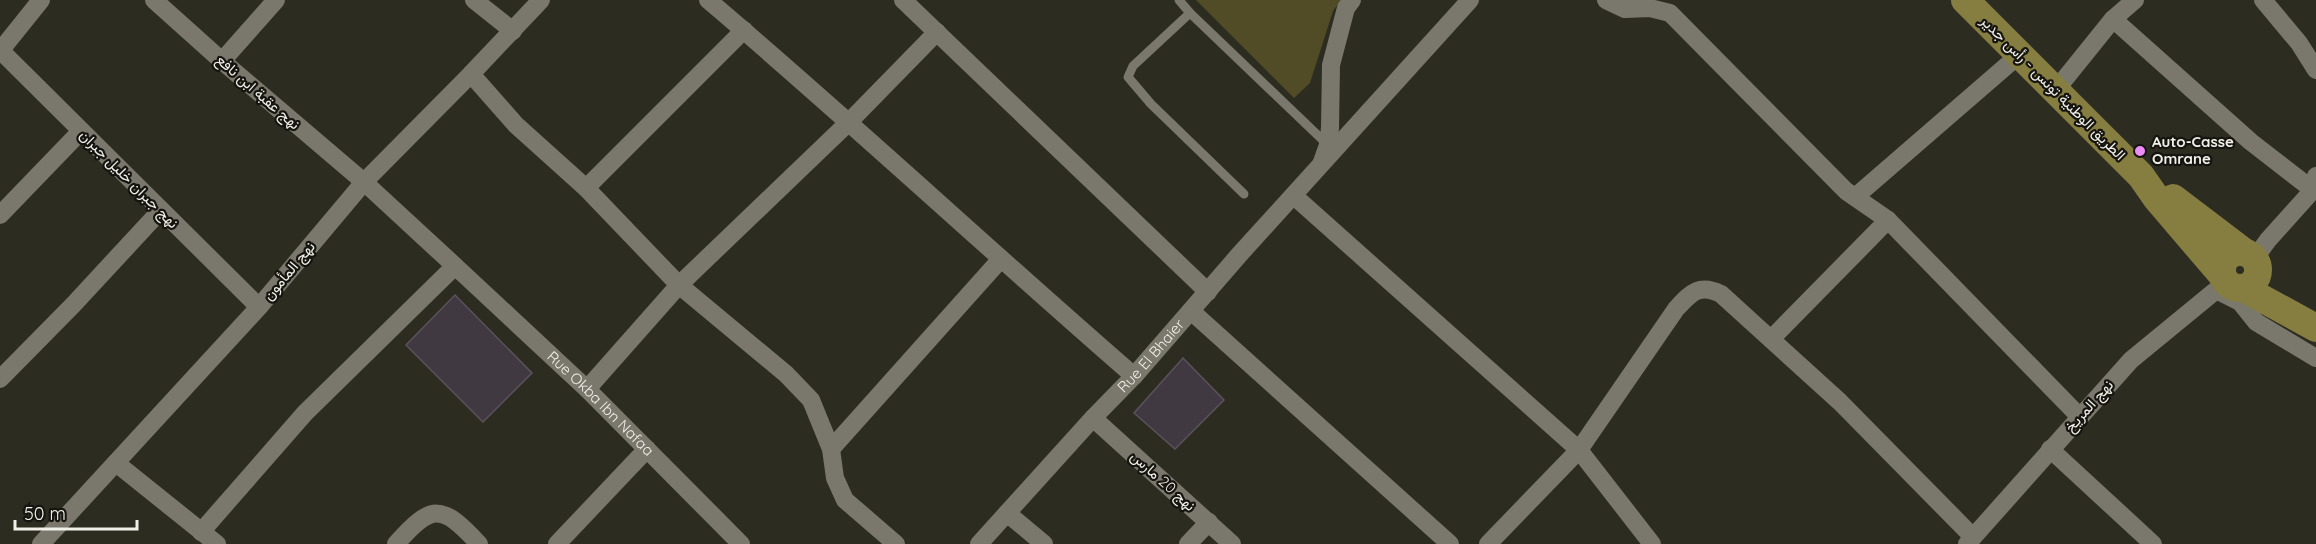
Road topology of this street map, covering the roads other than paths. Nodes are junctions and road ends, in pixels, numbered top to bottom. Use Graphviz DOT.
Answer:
graph roads {
  1 [pos="41,0"];
  2 [pos="154,0"];
  3 [pos="276,0"];
  4 [pos="474,0"];
  5 [pos="541,0"];
  6 [pos="708,0"];
  7 [pos="903,0"];
  8 [pos="1179,0"];
  9 [pos="1352,0"];
  10 [pos="1470,0"];
  11 [pos="1606,0"];
  12 [pos="1965,0"];
  13 [pos="2135,0"];
  14 [pos="2263,0"];
  15 [pos="1190,13"];
  16 [pos="2114,19"];
  17 [pos="744,30"];
  18 [pos="513,31"];
  19 [pos="937,32"];
  20 [pos="0,51"];
  21 [pos="2019,55"];
  22 [pos="222,61"];
  23 [pos="2316,70"];
  24 [pos="471,74"];
  25 [pos="2055,91"];
  26 [pos="849,122"];
  27 [pos="81,130"];
  28 [pos="1328,145"];
  29 [pos="1320,167"];
  30 [pos="364,182"];
  31 [pos="2315,183"];
  32 [pos="586,188"];
  33 [pos="1244,194"];
  34 [pos="1294,196"];
  35 [pos="1855,197"];
  36 [pos="161,210"];
  37 [pos="0,215"];
  38 [pos="1888,220"];
  39 [pos="1000,260"];
  40 [pos="455,266"];
  41 [pos="2238,273"];
  42 [pos="679,285"];
  43 [pos="1208,292"];
  44 [pos="259,307"];
  45 [pos="1191,311"];
  46 [pos="2316,318"];
  47 [pos="2316,328"];
  48 [pos="1771,339"];
  49 [pos="2316,358"];
  50 [pos="1,376"];
  51 [pos="1134,376"];
  52 [pos="587,389"];
  53 [pos="2079,416"];
  54 [pos="1093,418"];
  55 [pos="2050,448"];
  56 [pos="646,449"];
  57 [pos="831,449"];
  58 [pos="1579,450"];
  59 [pos="116,463"];
  60 [pos="1007,513"];
  61 [pos="1209,522"];
  62 [pos="201,532"];
  63 [pos="1970,540"];
  64 [pos="40,544"];
  65 [pos="217,544"];
  66 [pos="396,544"];
  67 [pos="479,544"];
  68 [pos="557,544"];
  69 [pos="741,544"];
  70 [pos="896,544"];
  71 [pos="979,544"];
  72 [pos="1044,544"];
  73 [pos="1188,544"];
  74 [pos="1232,544"];
  75 [pos="1450,544"];
  76 [pos="1488,544"];
  77 [pos="1652,544"];
  78 [pos="2153,544"];
  1 -- 20 [label="street"];
  2 -- 22 [label="street, نهج عقبة ابن نافع"];
  3 -- 22 [label="street"];
  4 -- 18 [label="street"];
  5 -- 18 [label="street, نهج المأمون"];
  6 -- 17 [label="street"];
  7 -- 19 [label="street"];
  8 -- 15 [label="lane"];
  9 -- 28 [label="street"];
  10 -- 29 [label="street, Rue El Bhaier"];
  11 -- 35 [label="street"];
  12 -- 21 [label="main road, الطريق الوطنية تونس - رأس جدير"];
  13 -- 16 [label="street"];
  14 -- 23 [label="street"];
  15 -- 28 [label="lane"];
  15 -- 33 [label="lane"];
  16 -- 25 [label="street"];
  16 -- 31 [label="street"];
  17 -- 26 [label="street"];
  17 -- 32 [label="street"];
  18 -- 24 [label="street, نهج المأمون"];
  19 -- 26 [label="street"];
  19 -- 43 [label="street"];
  20 -- 27 [label="street, نهج جبران خليل جبران"];
  21 -- 25 [label="main road, الطريق الوطنية تونس - رأس جدير"];
  21 -- 35 [label="street"];
  22 -- 30 [label="street, نهج عقبة ابن نافع"];
  24 -- 30 [label="street, نهج المأمون"];
  24 -- 32 [label="street"];
  25 -- 41 [label="main road, الطريق الوطنية تونس - رأس جدير"];
  26 -- 39 [label="street"];
  26 -- 42 [label="street"];
  27 -- 36 [label="street, نهج جبران خليل جبران"];
  27 -- 37 [label="street"];
  28 -- 29 [label="street"];
  29 -- 34 [label="street, Rue El Bhaier"];
  30 -- 40 [label="street, Rue Okba Ibn Nafaa"];
  30 -- 44 [label="street, نهج المأمون"];
  31 -- 41 [label="street, نهج المريخ"];
  32 -- 42 [label="street"];
  34 -- 43 [label="street, Rue El Bhaier"];
  34 -- 58 [label="street"];
  35 -- 38 [label="street"];
  36 -- 44 [label="street, نهج جبران خليل جبران"];
  36 -- 50 [label="street"];
  38 -- 48 [label="street"];
  38 -- 53 [label="street"];
  39 -- 51 [label="street"];
  39 -- 57 [label="street"];
  40 -- 52 [label="street, Rue Okba Ibn Nafaa"];
  40 -- 62 [label="street"];
  41 -- 46 [label="main road, الطريق الوطنية تونس - رأس جدير"];
  41 -- 47 [label="main road, الطريق الوطنية تونس - رأس جدير"];
  41 -- 49 [label="street"];
  41 -- 53 [label="street, نهج المريخ"];
  42 -- 52 [label="street"];
  42 -- 57 [label="street"];
  43 -- 45 [label="street, Rue El Bhaier"];
  44 -- 59 [label="street, نهج المأمون"];
  45 -- 51 [label="street, Rue El Bhaier"];
  45 -- 75 [label="street"];
  48 -- 58 [label="street"];
  48 -- 63 [label="street"];
  51 -- 54 [label="street, Rue El Bhaier"];
  52 -- 56 [label="street, Rue Okba Ibn Nafaa"];
  53 -- 55 [label="street, نهج المريخ"];
  54 -- 60 [label="street, Rue El Bhaier"];
  54 -- 61 [label="street, نهج 20 مارس"];
  55 -- 63 [label="street, نهج المريخ"];
  55 -- 78 [label="street"];
  56 -- 68 [label="street"];
  56 -- 69 [label="street, Rue Okba Ibn Nafaa"];
  57 -- 70 [label="street"];
  58 -- 76 [label="street"];
  58 -- 77 [label="street"];
  59 -- 62 [label="street"];
  59 -- 64 [label="street, نهج المأمون"];
  60 -- 71 [label="street, Rue El Bhaier"];
  60 -- 72 [label="street"];
  61 -- 73 [label="street"];
  61 -- 74 [label="street, نهج 20 مارس"];
  62 -- 65 [label="street"];
  66 -- 67 [label="street"];
}
